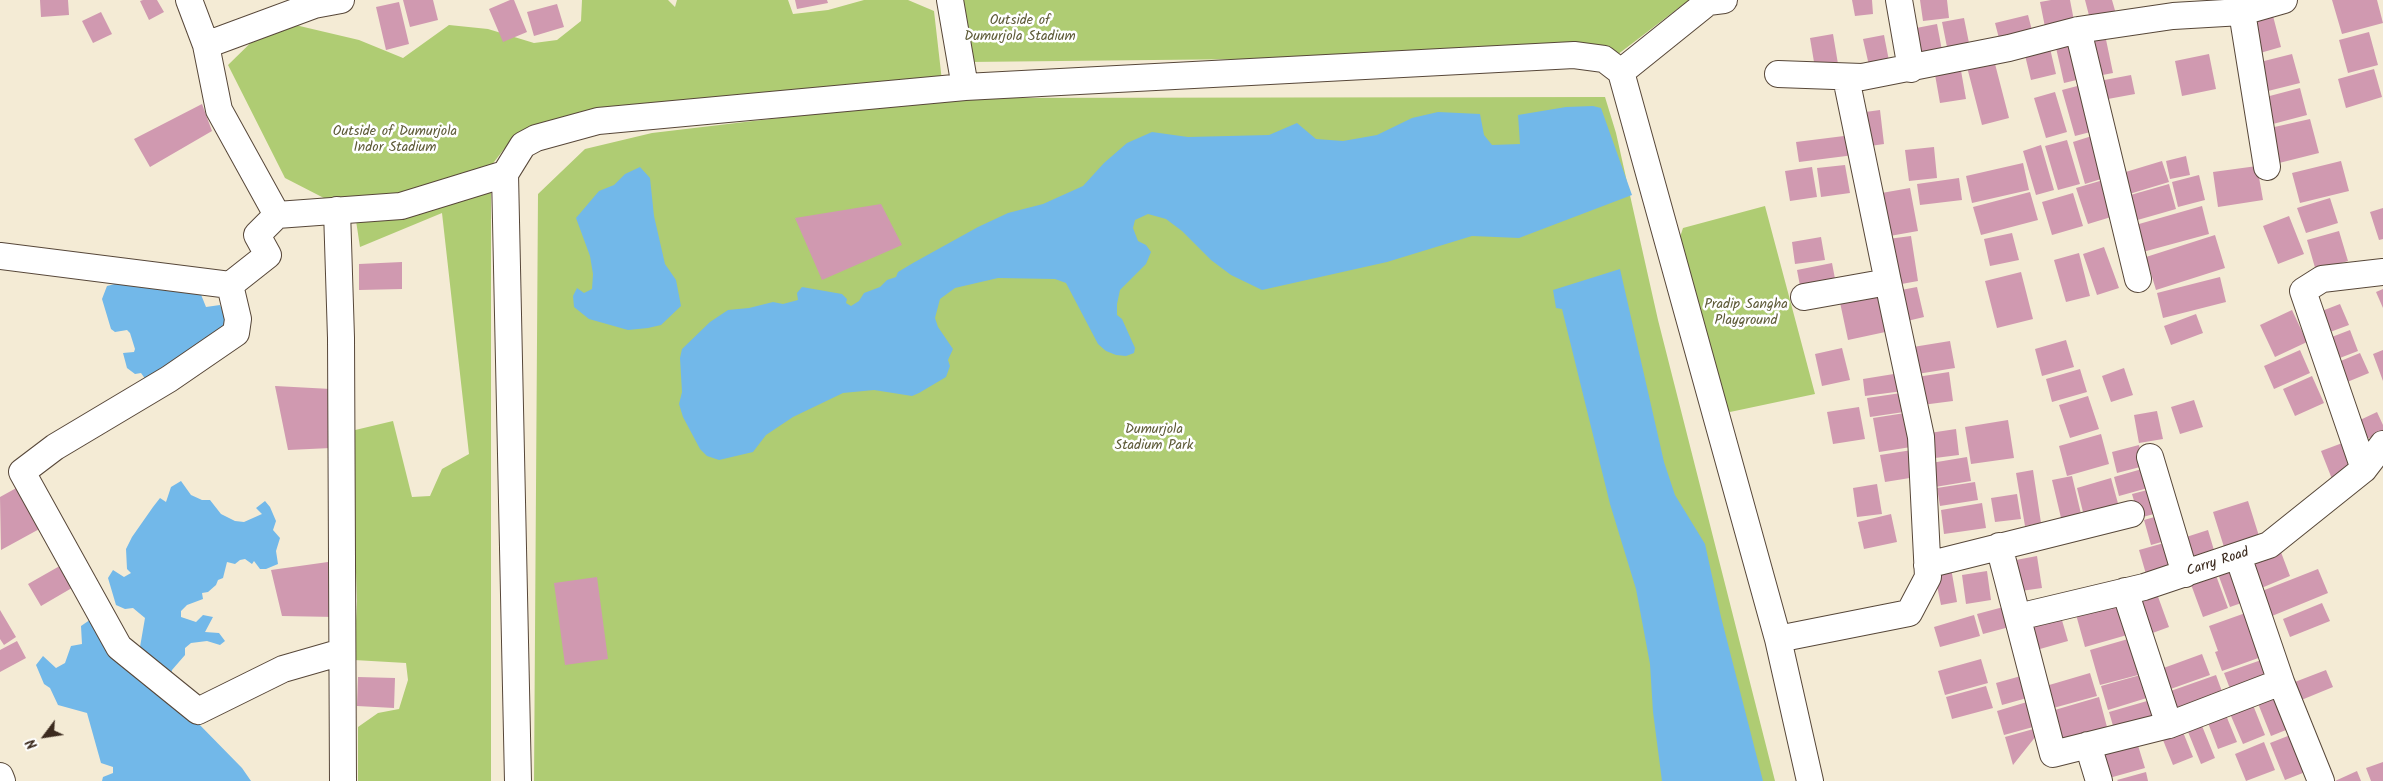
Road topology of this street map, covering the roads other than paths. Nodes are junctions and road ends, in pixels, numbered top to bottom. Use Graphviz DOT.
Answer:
graph roads {
  1 [pos="189,0"];
  2 [pos="950,0"];
  3 [pos="1724,0"];
  4 [pos="1899,0"];
  5 [pos="2284,0"];
  6 [pos="336,1"];
  7 [pos="2242,12"];
  8 [pos="2078,30"];
  9 [pos="206,45"];
  10 [pos="1911,69"];
  11 [pos="1621,72"];
  12 [pos="1778,74"];
  13 [pos="1846,78"];
  14 [pos="965,87"];
  15 [pos="2267,167"];
  16 [pos="505,174"];
  17 [pos="337,210"];
  18 [pos="278,215"];
  19 [pos="0,256"];
  20 [pos="2383,272"];
  21 [pos="2138,279"];
  22 [pos="1888,282"];
  23 [pos="230,285"];
  24 [pos="1804,297"];
  25 [pos="2383,444"];
  26 [pos="2150,457"];
  27 [pos="2364,469"];
  28 [pos="11,472"];
  29 [pos="2131,514"];
  30 [pos="1999,546"];
  31 [pos="2238,556"];
  32 [pos="1927,565"];
  33 [pos="2185,574"];
  34 [pos="2125,591"];
  35 [pos="2018,617"];
  36 [pos="1778,639"];
  37 [pos="342,652"];
  38 [pos="2281,682"];
  39 [pos="2169,725"];
  40 [pos="2088,745"];
  41 [pos="0,776"];
  42 [pos="2,781"];
  43 [pos="342,781"];
  44 [pos="518,781"];
  45 [pos="1810,781"];
  46 [pos="2099,781"];
  47 [pos="2321,781"];
  1 -- 9 [label="street"];
  2 -- 14 [label="street"];
  3 -- 11 [label="street"];
  4 -- 10 [label="street"];
  5 -- 7 [label="street"];
  6 -- 9 [label="street"];
  7 -- 8 [label="street"];
  7 -- 15 [label="street"];
  8 -- 10 [label="street"];
  8 -- 21 [label="street"];
  9 -- 18 [label="street"];
  10 -- 13 [label="street"];
  11 -- 14 [label="street"];
  11 -- 36 [label="street"];
  12 -- 13 [label="street"];
  13 -- 22 [label="street"];
  14 -- 16 [label="street"];
  16 -- 17 [label="street"];
  16 -- 44 [label="street"];
  17 -- 18 [label="street"];
  17 -- 37 [label="street"];
  18 -- 23 [label="street"];
  19 -- 23 [label="street"];
  20 -- 27 [label="street"];
  22 -- 24 [label="street"];
  22 -- 32 [label="street"];
  23 -- 28 [label="street"];
  25 -- 27 [label="street, Carry Road"];
  26 -- 33 [label="street"];
  27 -- 31 [label="street, Carry Road"];
  28 -- 37 [label="street"];
  29 -- 30 [label="street"];
  30 -- 32 [label="street"];
  30 -- 35 [label="street"];
  31 -- 33 [label="street, Carry Road"];
  31 -- 38 [label="street"];
  32 -- 36 [label="street"];
  33 -- 34 [label="street, Carry Road"];
  34 -- 35 [label="street, Carry Road"];
  34 -- 39 [label="street"];
  35 -- 40 [label="street"];
  36 -- 45 [label="street"];
  37 -- 43 [label="street"];
  38 -- 39 [label="street"];
  38 -- 47 [label="street"];
  39 -- 40 [label="street"];
  40 -- 46 [label="street"];
  41 -- 42 [label="street"];
}
